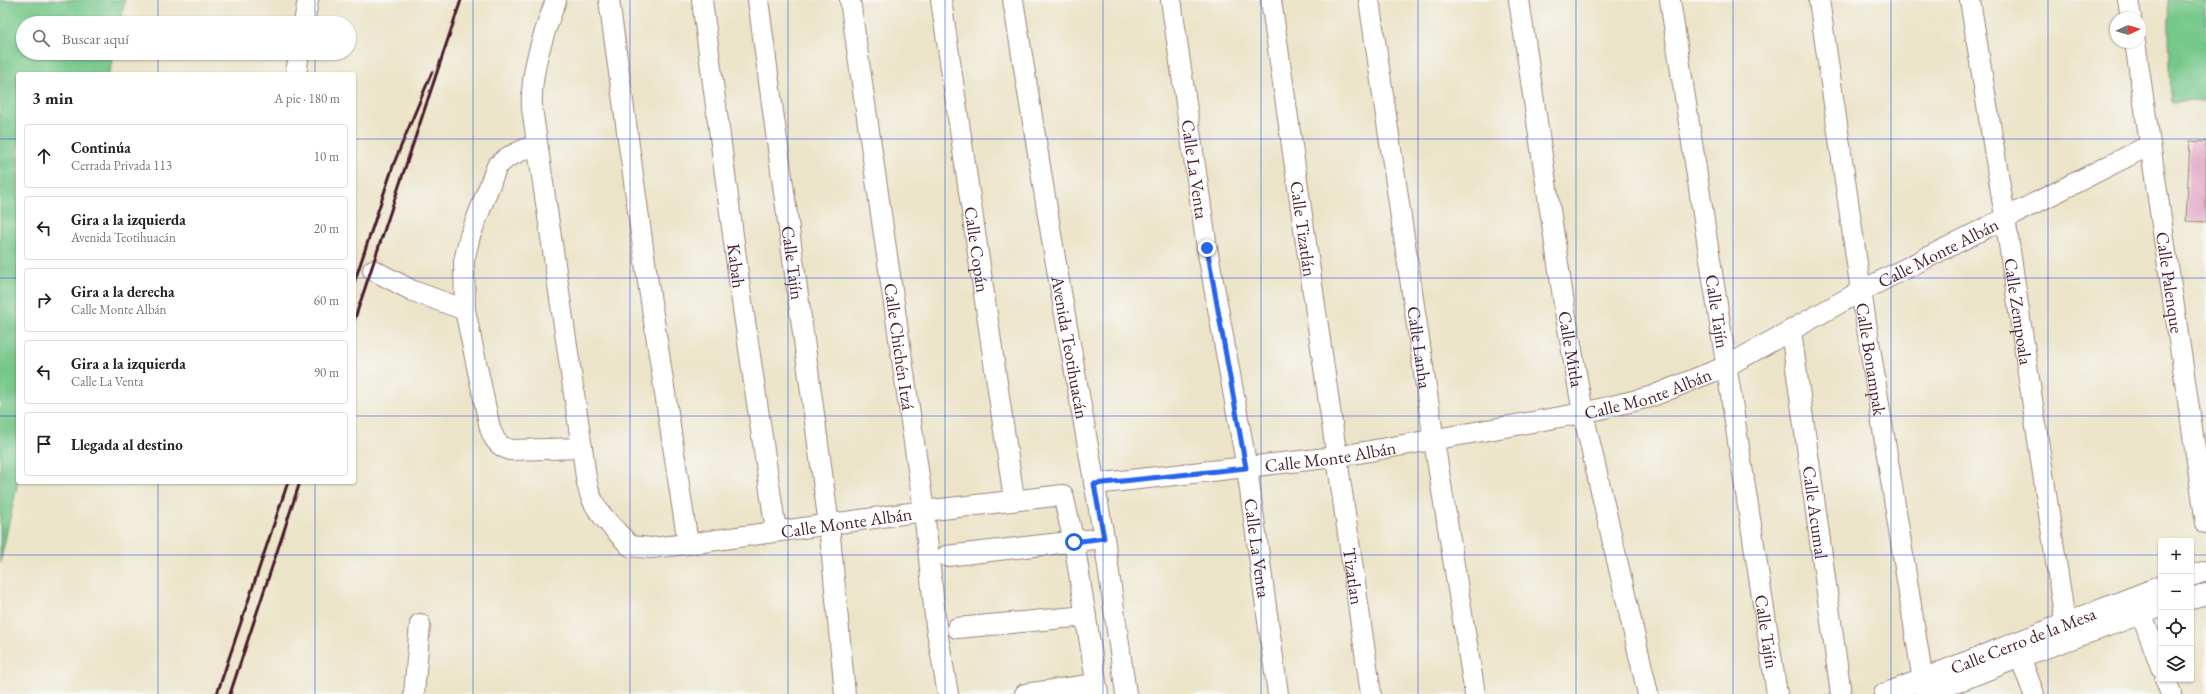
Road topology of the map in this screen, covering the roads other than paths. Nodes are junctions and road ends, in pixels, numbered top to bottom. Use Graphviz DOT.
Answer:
graph roads {
  1 [pos="308,0"];
  2 [pos="556,0"];
  3 [pos="609,0"];
  4 [pos="702,0"];
  5 [pos="758,0"];
  6 [pos="850,0"];
  7 [pos="941,0"];
  8 [pos="1013,0"];
  9 [pos="1171,0"];
  10 [pos="1271,0"];
  11 [pos="1369,0"];
  12 [pos="1519,0"];
  13 [pos="1670,0"];
  14 [pos="1819,0"];
  15 [pos="1970,0"];
  16 [pos="2128,0"];
  17 [pos="2130,12"];
  18 [pos="305,16"];
  19 [pos="2136,48"];
  20 [pos="298,60"];
  21 [pos="296,72"];
  22 [pos="536,144"];
  23 [pos="2150,145"];
  24 [pos="2005,217"];
  25 [pos="373,270"];
  26 [pos="1861,291"];
  27 [pos="465,310"];
  28 [pos="1791,332"];
  29 [pos="1727,366"];
  30 [pos="1583,413"];
  31 [pos="1434,440"];
  32 [pos="582,448"];
  33 [pos="1336,457"];
  34 [pos="1246,468"];
  35 [pos="1094,484"];
  36 [pos="1014,500"];
  37 [pos="924,511"];
  38 [pos="2206,523"];
  39 [pos="829,525"];
  40 [pos="776,531"];
  41 [pos="1104,538"];
  42 [pos="1074,542"];
  43 [pos="688,544"];
  44 [pos="946,556"];
  45 [pos="2206,571"];
  46 [pos="2194,575"];
  47 [pos="2158,587"];
  48 [pos="2206,594"];
  49 [pos="2194,597"];
  50 [pos="2158,608"];
  51 [pos="2142,614"];
  52 [pos="1086,616"];
  53 [pos="2066,622"];
  54 [pos="420,624"];
  55 [pos="957,628"];
  56 [pos="2020,657"];
  57 [pos="2158,659"];
  58 [pos="2166,682"];
  59 [pos="1097,689"];
  60 [pos="1925,689"];
  61 [pos="414,694"];
  62 [pos="845,694"];
  63 [pos="948,694"];
  64 [pos="1024,694"];
  65 [pos="1126,694"];
  66 [pos="1278,694"];
  67 [pos="1372,694"];
  68 [pos="1475,694"];
  69 [pos="1648,694"];
  70 [pos="1777,694"];
  71 [pos="1841,694"];
  72 [pos="1884,694"];
  73 [pos="2034,694"];
  74 [pos="2170,694"];
  1 -- 18 [label="street"];
  2 -- 22 [label="street"];
  3 -- 43 [label="street"];
  4 -- 40 [label="street, Kabah"];
  5 -- 39 [label="street, Calle Tajín"];
  6 -- 37 [label="street, Calle Chichén Itzá"];
  7 -- 36 [label="street, Calle Copán"];
  8 -- 35 [label="street, Avenida Teotihuacán"];
  9 -- 34 [label="street, Calle La Venta"];
  10 -- 33 [label="street, Calle Tizatlán"];
  11 -- 31 [label="street, Calle Lanha"];
  12 -- 30 [label="street, Calle Mitla"];
  13 -- 29 [label="street, Calle Tajín"];
  14 -- 26 [label="street, Calle Bonampak"];
  15 -- 24 [label="street, Calle Zempoala"];
  16 -- 17 [label="street"];
  19 -- 23 [label="street, Calle Palenque"];
  20 -- 21 [label="street"];
  22 -- 27 [label="street"];
  22 -- 32 [label="street"];
  23 -- 24 [label="street, Calle Monte Albán"];
  23 -- 38 [label="street, Calle Palenque"];
  24 -- 26 [label="street, Calle Monte Albán"];
  24 -- 53 [label="street, Calle Zempoala"];
  25 -- 27 [label="street"];
  26 -- 28 [label="street, Calle Monte Albán"];
  26 -- 60 [label="street, Calle Bonampak"];
  27 -- 32 [label="street"];
  28 -- 29 [label="street, Calle Monte Albán"];
  28 -- 71 [label="street, Calle Acumal"];
  29 -- 30 [label="street, Calle Monte Albán"];
  29 -- 70 [label="street, Calle Tajín"];
  30 -- 31 [label="street, Calle Monte Albán"];
  30 -- 69 [label="street, Calle Mitla"];
  31 -- 33 [label="street, Calle Monte Albán"];
  31 -- 68 [label="street, Calle Lanha"];
  32 -- 43 [label="street, Calle Monte Albán"];
  33 -- 34 [label="street, Calle Monte Albán"];
  33 -- 67 [label="street, Tizatlan"];
  34 -- 35 [label="street, Calle Monte Albán"];
  34 -- 66 [label="street, Calle La Venta"];
  35 -- 41 [label="street, Avenida Teotihuacán"];
  36 -- 37 [label="street, Calle Monte Albán"];
  36 -- 42 [label="street, Calle Monte Albán"];
  37 -- 39 [label="street, Calle Monte Albán"];
  37 -- 63 [label="street, Calle Chichén Itzá"];
  39 -- 40 [label="street, Calle Monte Albán"];
  39 -- 62 [label="street, Calle Tajín"];
  40 -- 43 [label="street, Calle Monte Albán"];
  41 -- 42 [label="street"];
  41 -- 65 [label="street, Avenida Teotihuacán"];
  42 -- 44 [label="street"];
  42 -- 52 [label="street"];
  45 -- 46 [label="street"];
  47 -- 53 [label="street, Calle Cerro de la Mesa"];
  48 -- 49 [label="street"];
  50 -- 51 [label="street, Calle Cerro de la Mesa"];
  51 -- 56 [label="street, Calle Cerro de la Mesa"];
  51 -- 57 [label="street"];
  52 -- 55 [label="street"];
  52 -- 59 [label="street"];
  53 -- 60 [label="street, Calle Cerro de la Mesa"];
  54 -- 61 [label="street"];
  56 -- 60 [label="street, Calle Cerro de la Mesa"];
  56 -- 73 [label="street"];
  58 -- 74 [label="street"];
  59 -- 64 [label="street"];
  60 -- 72 [label="street, Calle Cerro de la Mesa"];
}
